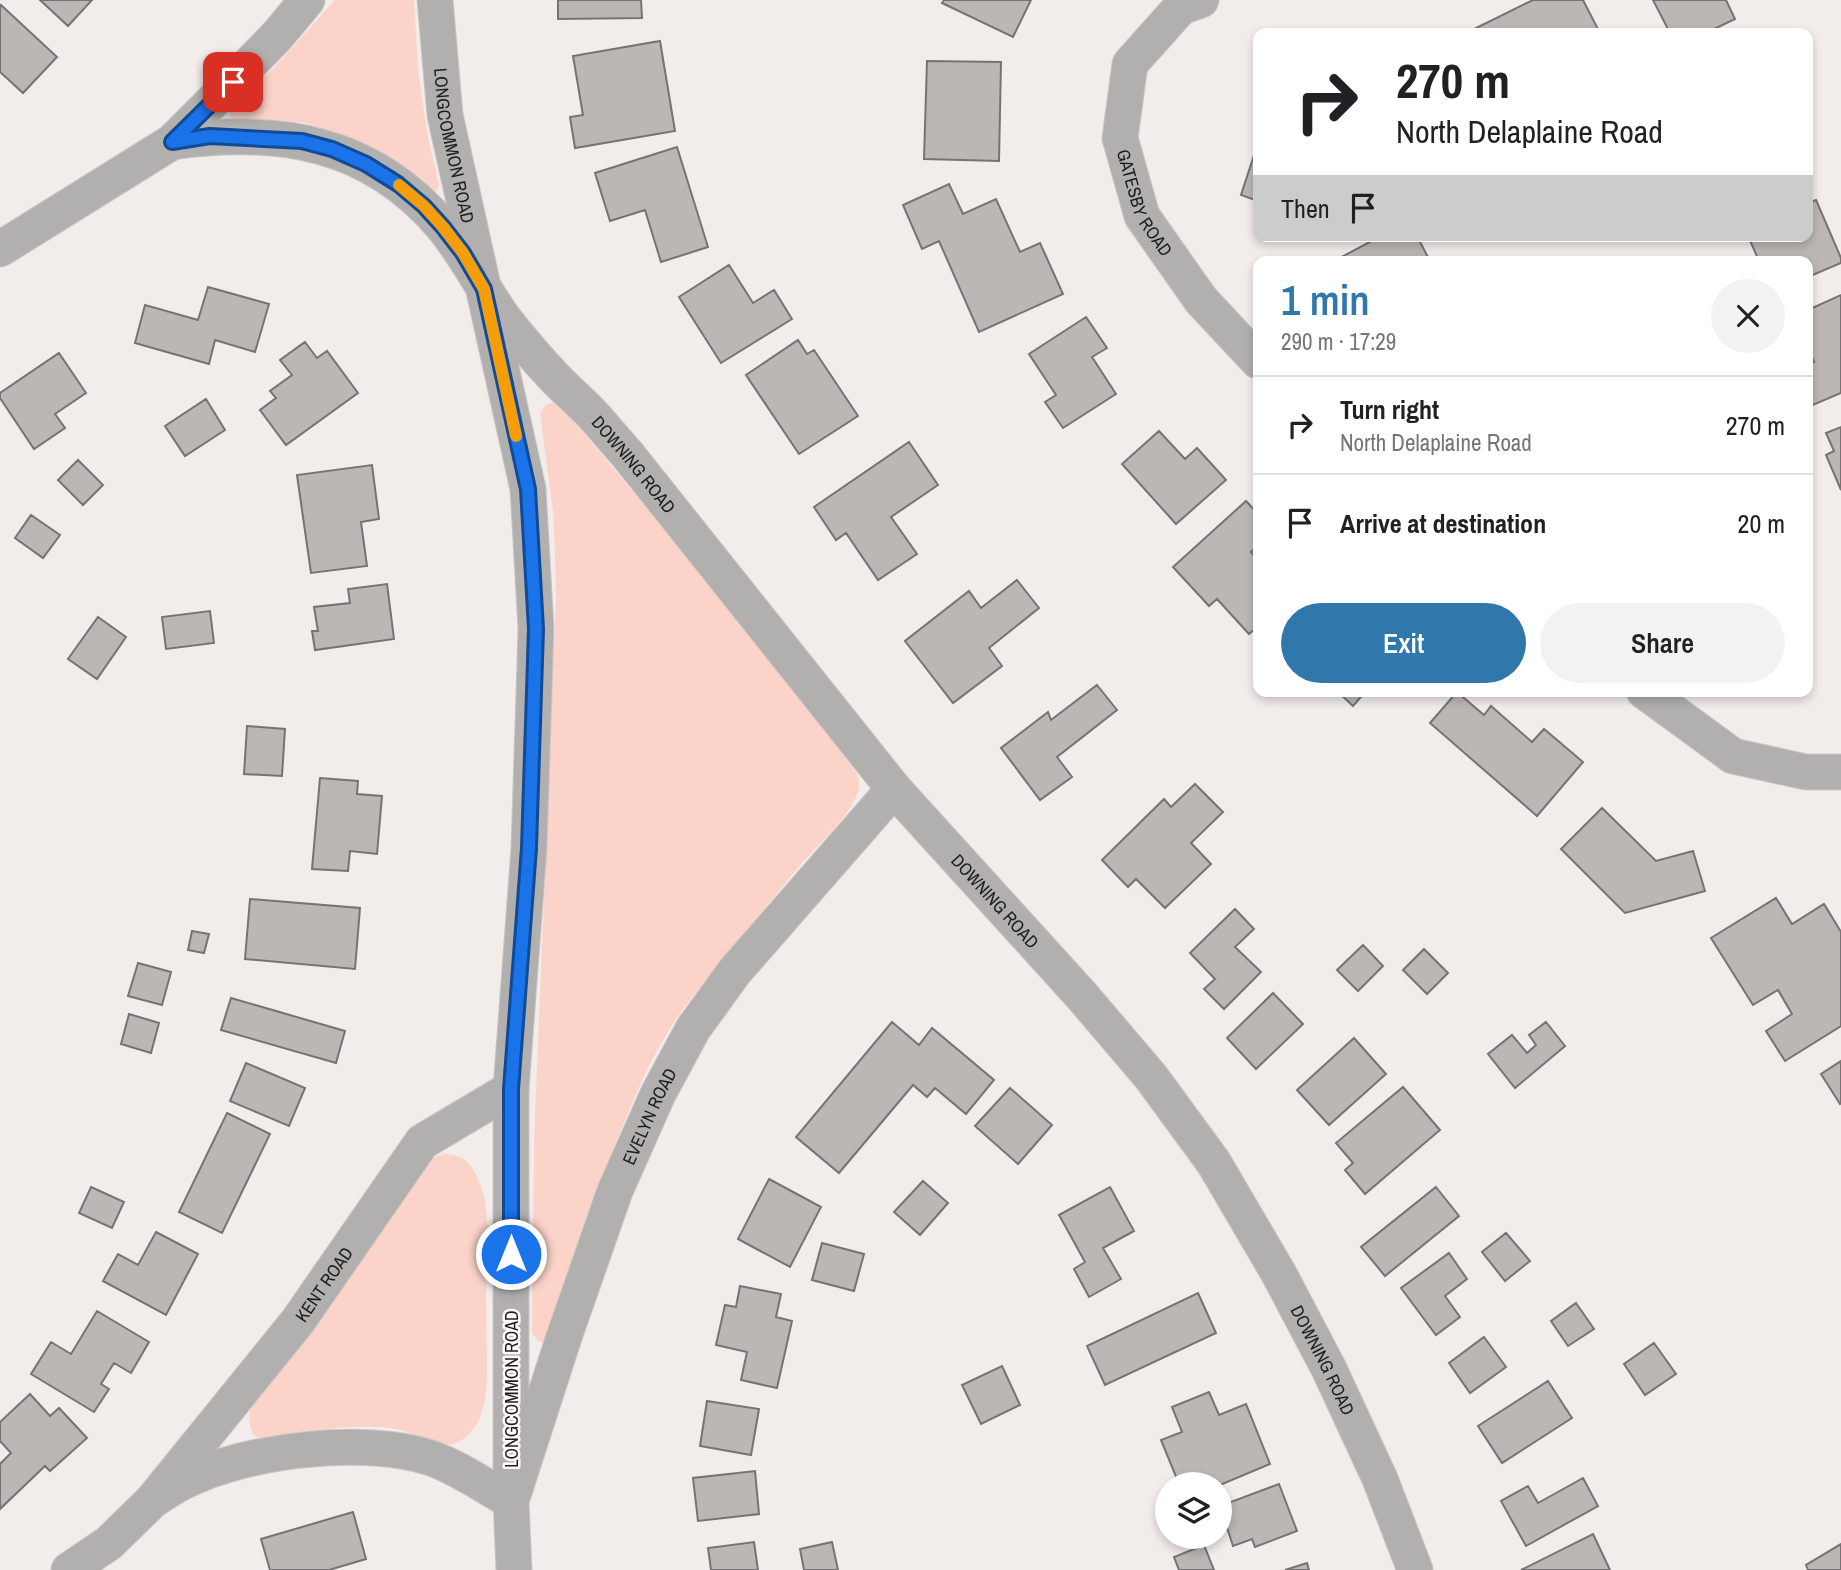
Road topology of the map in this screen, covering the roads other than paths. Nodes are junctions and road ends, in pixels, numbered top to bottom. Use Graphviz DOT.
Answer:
graph roads {
  1 [pos="307,0"];
  2 [pos="435,0"];
  3 [pos="1201,0"];
  4 [pos="172,142"];
  5 [pos="0,249"];
  6 [pos="484,289"];
  7 [pos="1253,356"];
  8 [pos="1652,697"];
  9 [pos="1841,772"];
  10 [pos="894,789"];
  11 [pos="511,1089"];
  12 [pos="153,1500"];
  13 [pos="512,1501"];
  14 [pos="98,1556"];
  15 [pos="69,1570"];
  16 [pos="514,1570"];
  17 [pos="1415,1570"];
  1 -- 4 [label="street"];
  2 -- 6 [label="street, LONGCOMMON ROAD"];
  3 -- 7 [label="street, GATESBY ROAD"];
  4 -- 5 [label="street"];
  4 -- 6 [label="street, LONGCOMMON ROAD"];
  6 -- 10 [label="street, DOWNING ROAD"];
  6 -- 11 [label="street, LONGCOMMON ROAD"];
  8 -- 9 [label="street"];
  10 -- 13 [label="street, EVELYN ROAD"];
  10 -- 17 [label="street, DOWNING ROAD"];
  11 -- 12 [label="street, KENT ROAD"];
  11 -- 13 [label="street, LONGCOMMON ROAD"];
  12 -- 13 [label="street, KENT ROAD"];
  12 -- 14 [label="street, KENT ROAD"];
  13 -- 16 [label="street, LONGCOMMON ROAD"];
  14 -- 15 [label="street, KENT ROAD"];
}
